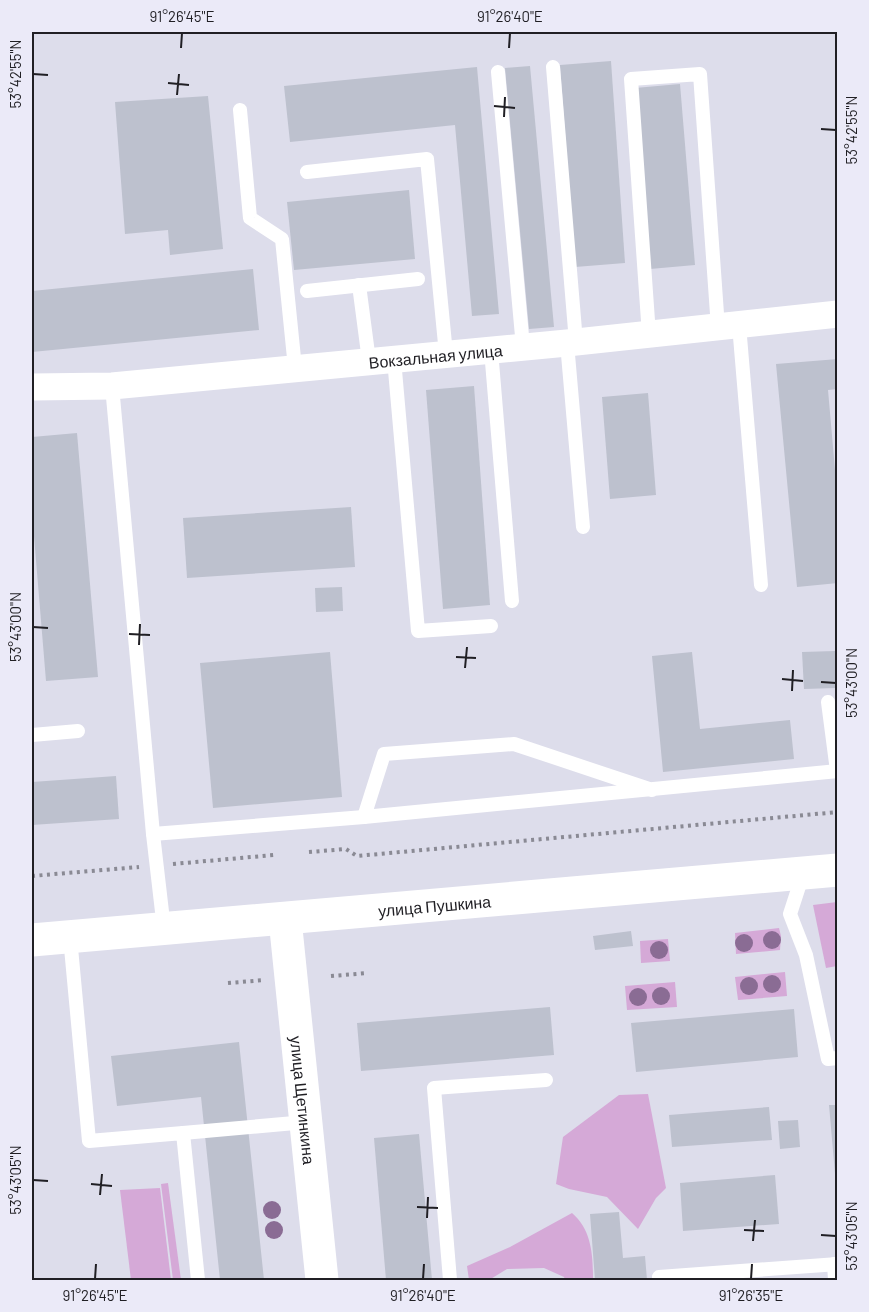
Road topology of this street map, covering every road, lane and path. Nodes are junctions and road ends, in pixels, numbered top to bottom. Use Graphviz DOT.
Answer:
graph roads {
  1 [pos="553,68"];
  2 [pos="498,72"];
  3 [pos="240,110"];
  4 [pos="307,172"];
  5 [pos="418,279"];
  6 [pos="359,285"];
  7 [pos="307,291"];
  8 [pos="837,314"];
  9 [pos="729,326"];
  10 [pos="649,335"];
  11 [pos="572,342"];
  12 [pos="523,347"];
  13 [pos="491,350"];
  14 [pos="446,354"];
  15 [pos="382,360"];
  16 [pos="295,368"];
  17 [pos="112,386"];
  18 [pos="32,387"];
  19 [pos="583,527"];
  20 [pos="761,585"];
  21 [pos="512,601"];
  22 [pos="491,626"];
  23 [pos="828,702"];
  24 [pos="78,731"];
  25 [pos="32,735"];
  26 [pos="837,771"];
  27 [pos="652,790"];
  28 [pos="837,812"];
  29 [pos="364,817"];
  30 [pos="153,834"];
  31 [pos="309,852"];
  32 [pos="274,855"];
  33 [pos="156,866"];
  34 [pos="837,870"];
  35 [pos="804,873"];
  36 [pos="32,876"];
  37 [pos="285,919"];
  38 [pos="164,929"];
  39 [pos="70,937"];
  40 [pos="32,940"];
  41 [pos="368,973"];
  42 [pos="331,976"];
  43 [pos="269,980"];
  44 [pos="228,983"];
  45 [pos="837,1058"];
  46 [pos="546,1080"];
  47 [pos="306,1122"];
  48 [pos="183,1133"];
  49 [pos="836,1264"];
  50 [pos="659,1277"];
  51 [pos="198,1281"];
  52 [pos="322,1281"];
  53 [pos="450,1281"];
  54 [pos="835,1281"];
  1 -- 11 [label="lane"];
  2 -- 12 [label="lane"];
  3 -- 16 [label="lane"];
  4 -- 14 [label="lane"];
  5 -- 6 [label="lane"];
  6 -- 7 [label="lane"];
  6 -- 15 [label="lane"];
  8 -- 9 [label="street, Вокзальная улица"];
  9 -- 10 [label="street, Вокзальная улица"];
  9 -- 10 [label="lane"];
  9 -- 20 [label="lane"];
  10 -- 11 [label="street, Вокзальная улица"];
  11 -- 12 [label="street, Вокзальная улица"];
  11 -- 19 [label="lane"];
  12 -- 13 [label="street, Вокзальная улица"];
  13 -- 14 [label="street, Вокзальная улица"];
  13 -- 21 [label="lane"];
  14 -- 15 [label="street, Вокзальная улица"];
  15 -- 16 [label="street, Вокзальная улица"];
  15 -- 22 [label="lane"];
  16 -- 17 [label="street, Вокзальная улица"];
  17 -- 18 [label="street, Вокзальная улица"];
  17 -- 30 [label="lane"];
  23 -- 26 [label="lane"];
  24 -- 25 [label="lane"];
  26 -- 27 [label="lane"];
  27 -- 29 [label="lane"];
  27 -- 29 [label="lane"];
  28 -- 31 [label="path"];
  29 -- 30 [label="lane"];
  30 -- 33 [label="lane"];
  32 -- 33 [label="path"];
  33 -- 36 [label="path"];
  33 -- 38 [label="lane"];
  34 -- 35 [label="main road, улица Пушкина"];
  35 -- 37 [label="main road, улица Пушкина"];
  35 -- 45 [label="lane"];
  37 -- 38 [label="main road, улица Пушкина"];
  37 -- 47 [label="main road, улица Щетинкина"];
  38 -- 39 [label="main road, улица Пушкина"];
  39 -- 40 [label="main road, улица Пушкина"];
  39 -- 48 [label="lane"];
  41 -- 42 [label="path"];
  43 -- 44 [label="path"];
  46 -- 53 [label="lane"];
  47 -- 48 [label="lane"];
  47 -- 52 [label="main road, улица Щетинкина"];
  48 -- 51 [label="lane"];
  49 -- 50 [label="lane"];
  49 -- 54 [label="lane"];
}
